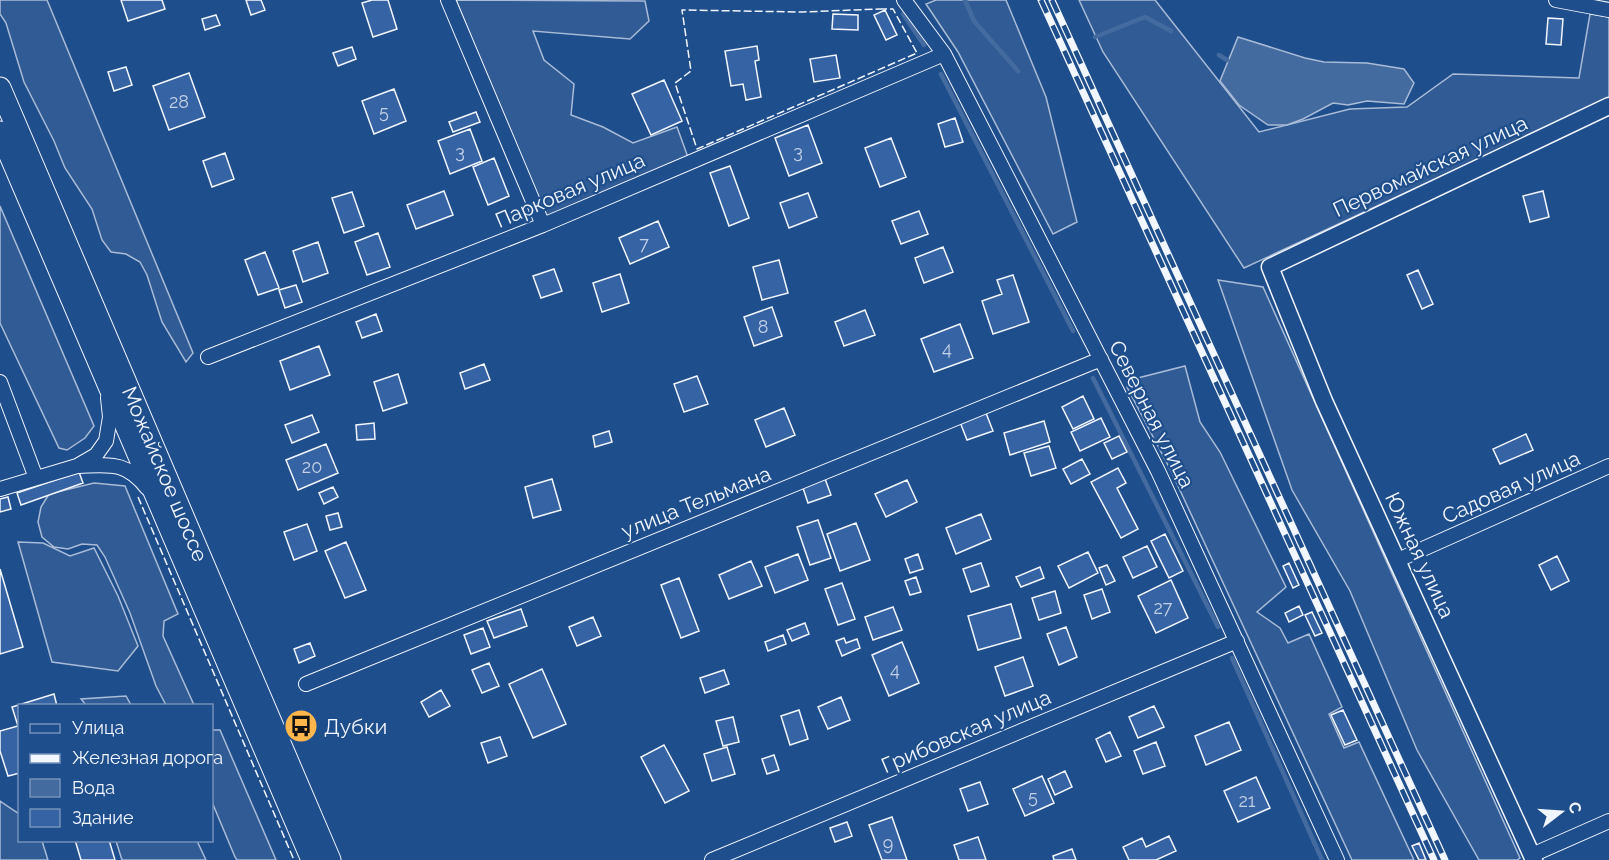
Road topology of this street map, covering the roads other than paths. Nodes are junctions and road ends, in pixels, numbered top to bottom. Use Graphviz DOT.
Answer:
graph roads {
  1 [pos="448,0"];
  2 [pos="904,0"];
  3 [pos="1556,0"];
  4 [pos="1609,10"];
  5 [pos="944,54"];
  6 [pos="0,88"];
  7 [pos="1609,106"];
  8 [pos="0,132"];
  9 [pos="543,225"];
  10 [pos="1270,267"];
  11 [pos="208,357"];
  12 [pos="1101,359"];
  13 [pos="0,382"];
  14 [pos="107,384"];
  15 [pos="77,466"];
  16 [pos="1609,466"];
  17 [pos="36,478"];
  18 [pos="0,489"];
  19 [pos="157,501"];
  20 [pos="1398,560"];
  21 [pos="1237,640"];
  22 [pos="306,684"];
  23 [pos="1609,821"];
  24 [pos="1533,857"];
  25 [pos="312,860"];
  26 [pos="330,860"];
  27 [pos="712,860"];
  28 [pos="1337,860"];
  1 -- 9 [label="street"];
  2 -- 5 [label="street, Северная улица"];
  3 -- 4 [label="street"];
  5 -- 9 [label="street, Парковая улица"];
  5 -- 12 [label="street, Северная улица"];
  6 -- 26 [label="main road, Можайское шоссе"];
  7 -- 10 [label="street, Первомайская улица"];
  8 -- 14 [label="main road, Можайское шоссе"];
  9 -- 11 [label="street, Парковая улица"];
  10 -- 20 [label="street, Южная улица"];
  12 -- 21 [label="street, Северная улица"];
  12 -- 22 [label="street, улица Тельмана"];
  13 -- 17 [label="street"];
  14 -- 15 [label="street"];
  14 -- 19 [label="main road, Можайское шоссе"];
  15 -- 17 [label="street"];
  15 -- 19 [label="street"];
  16 -- 20 [label="street, Садовая улица"];
  17 -- 18 [label="street"];
  19 -- 25 [label="main road, Можайское шоссе"];
  20 -- 24 [label="street, Южная улица"];
  21 -- 27 [label="street, Грибовская улица"];
  21 -- 28 [label="street, Северная улица"];
  23 -- 24 [label="street"];
}
